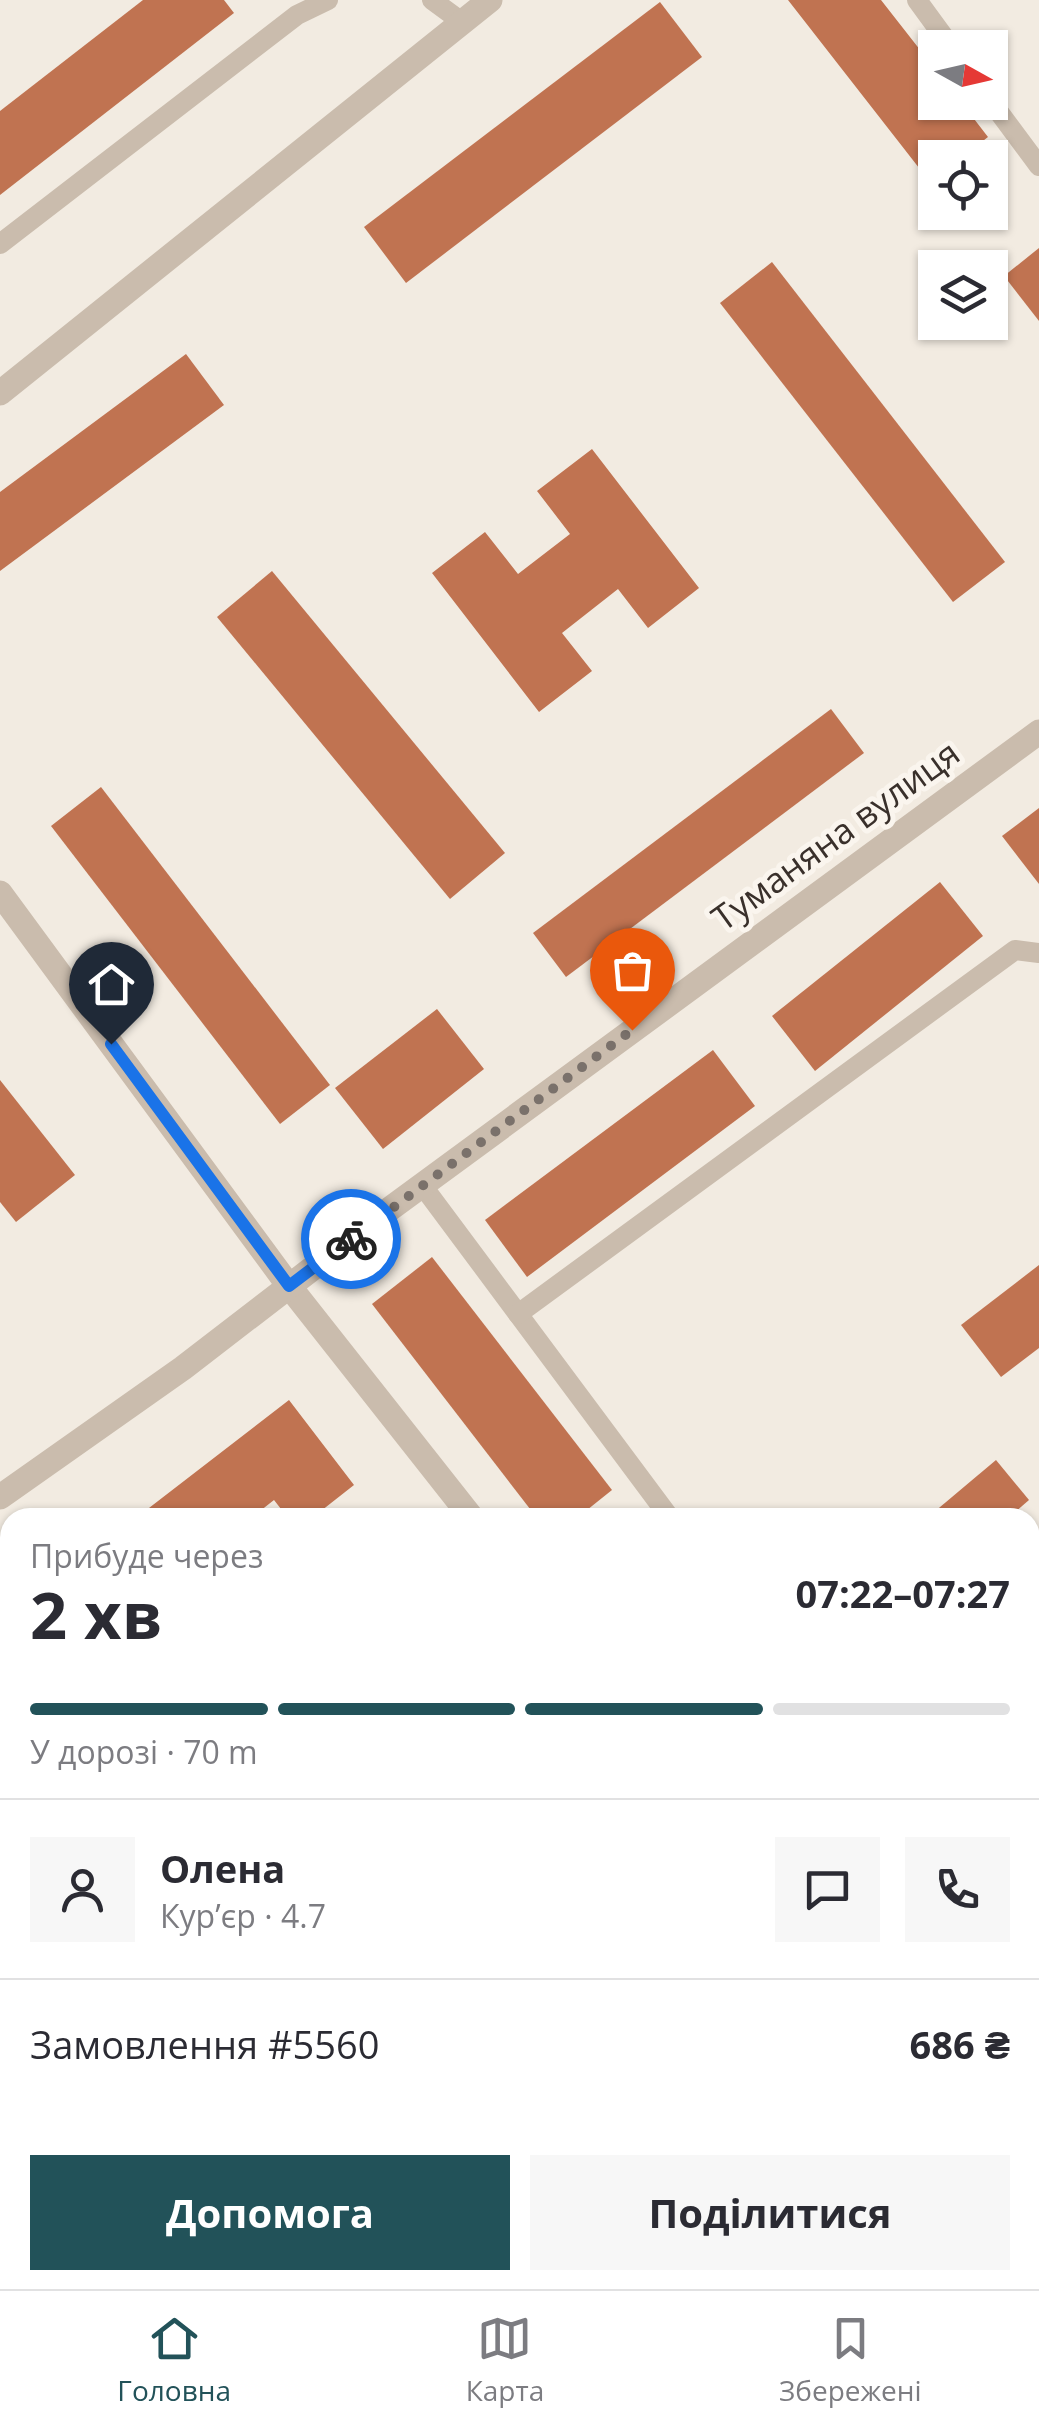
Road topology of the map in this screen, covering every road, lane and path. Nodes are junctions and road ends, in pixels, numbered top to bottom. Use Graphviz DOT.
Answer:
graph roads {
  1 [pos="328,0"];
  2 [pos="432,0"];
  3 [pos="490,0"];
  4 [pos="916,0"];
  5 [pos="462,22"];
  6 [pos="938,30"];
  7 [pos="1005,120"];
  8 [pos="1039,166"];
  9 [pos="0,244"];
  10 [pos="0,393"];
  11 [pos="1039,732"];
  12 [pos="0,893"];
  13 [pos="1039,953"];
  14 [pos="422,1185"];
  15 [pos="289,1286"];
  16 [pos="518,1314"];
  17 [pos="0,1497"];
  18 [pos="464,1508"];
  19 [pos="663,1508"];
  1 -- 9 [label="lane"];
  2 -- 5 [label="lane"];
  3 -- 5 [label="street"];
  4 -- 6 [label="lane"];
  5 -- 10 [label="street"];
  7 -- 8 [label="lane"];
  11 -- 14 [label="street, Туманяна вулиця"];
  12 -- 15 [label="street"];
  13 -- 16 [label="lane"];
  14 -- 15 [label="street, Туманяна вулиця"];
  14 -- 16 [label="lane"];
  15 -- 17 [label="street, Туманяна вулиця"];
  15 -- 18 [label="street"];
  16 -- 19 [label="lane"];
}
